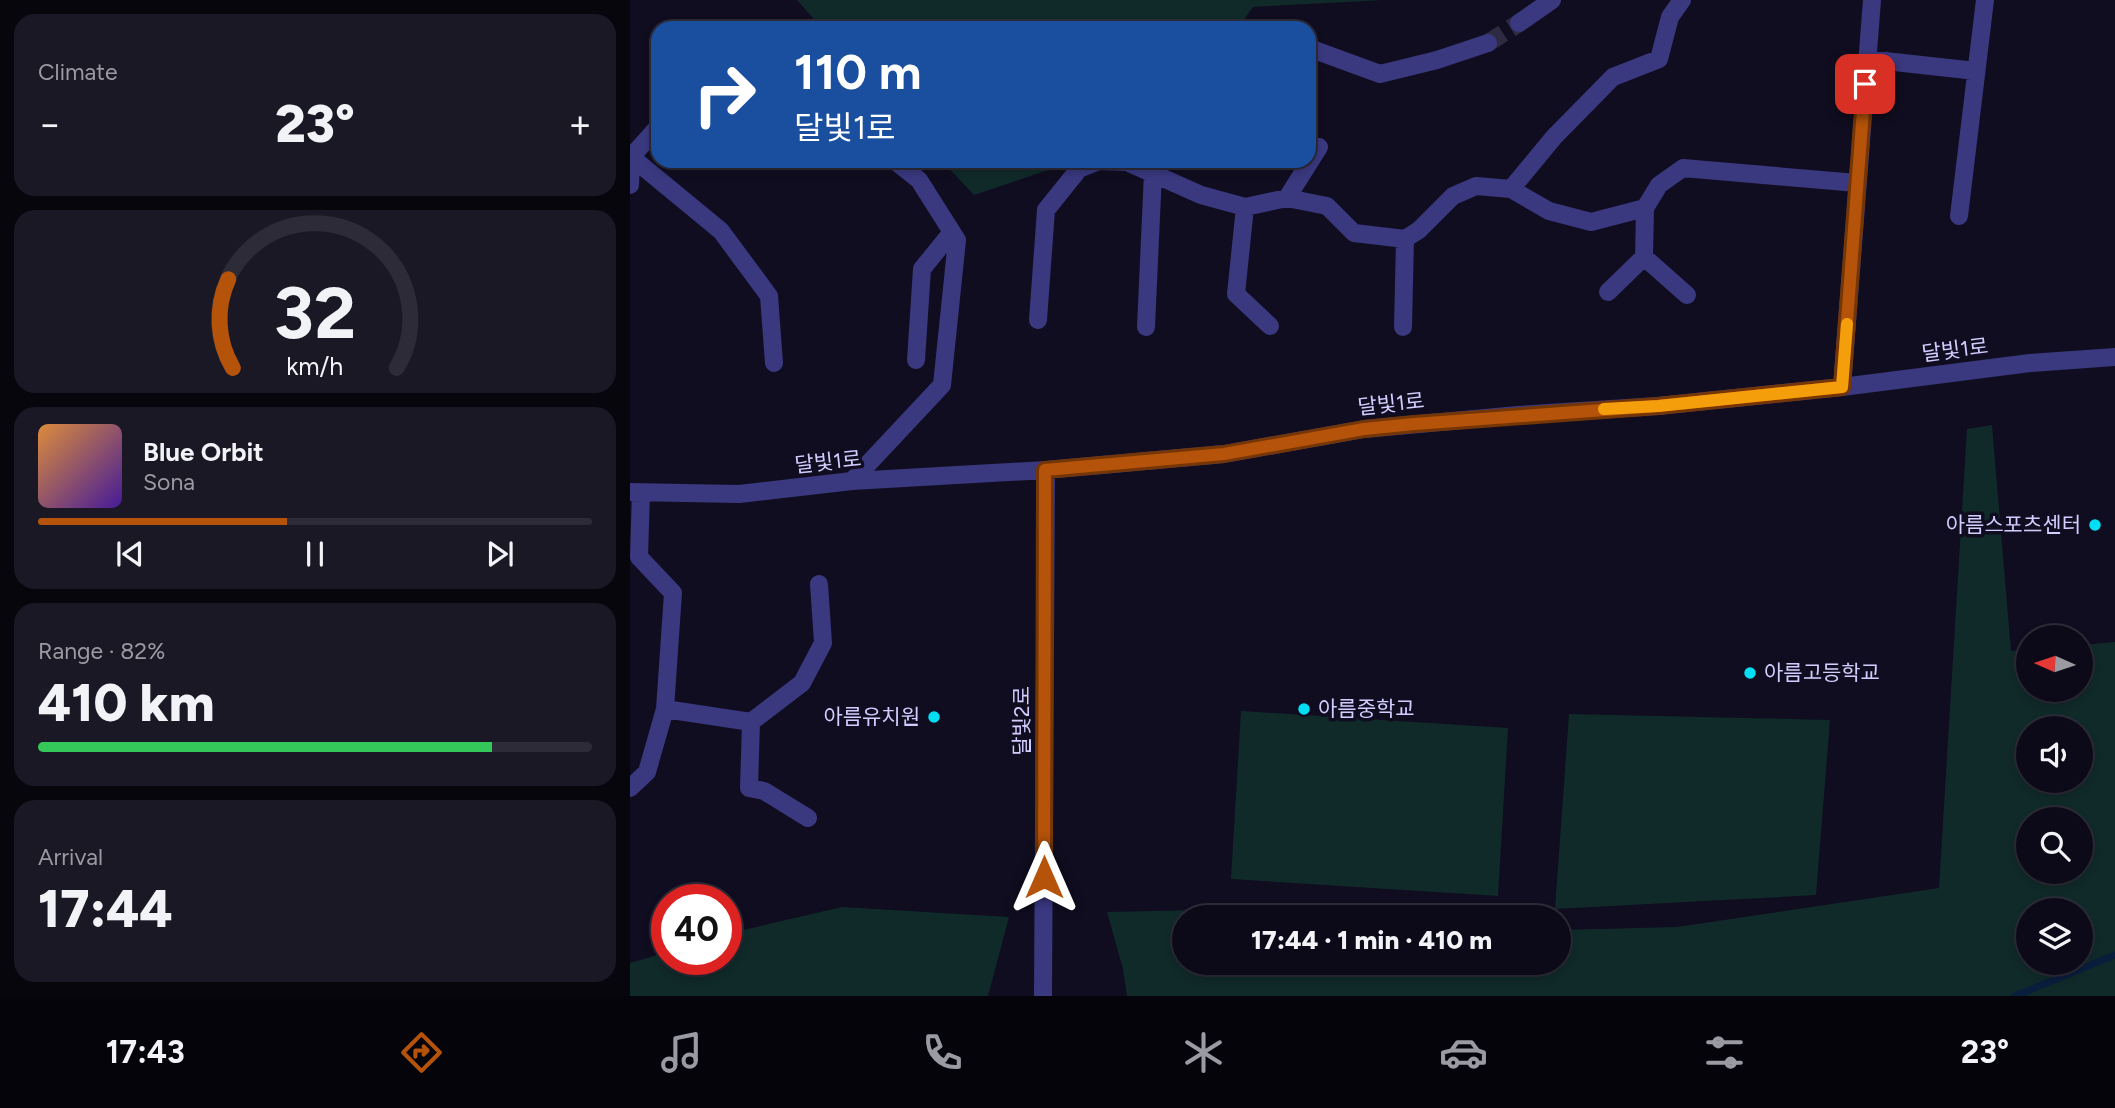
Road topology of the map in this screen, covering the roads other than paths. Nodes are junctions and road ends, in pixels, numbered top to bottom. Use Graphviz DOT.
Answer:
graph roads {
  1 [pos="1552,0"];
  2 [pos="1682,0"];
  3 [pos="1872,0"];
  4 [pos="1985,0"];
  5 [pos="1519,23"];
  6 [pos="1488,43"];
  7 [pos="1316,51"];
  8 [pos="1867,59"];
  9 [pos="1976,71"];
  10 [pos="651,135"];
  11 [pos="1319,147"];
  12 [pos="1316,152"];
  13 [pos="631,156"];
  14 [pos="904,168"];
  15 [pos="1082,168"];
  16 [pos="1141,168"];
  17 [pos="1306,168"];
  18 [pos="1153,173"];
  19 [pos="1857,183"];
  20 [pos="630,185"];
  21 [pos="1511,189"];
  22 [pos="1287,198"];
  23 [pos="1245,207"];
  24 [pos="1645,208"];
  25 [pos="1959,216"];
  26 [pos="952,232"];
  27 [pos="1405,239"];
  28 [pos="1644,257"];
  29 [pos="1608,292"];
  30 [pos="1687,295"];
  31 [pos="1038,320"];
  32 [pos="1270,326"];
  33 [pos="1146,327"];
  34 [pos="1403,327"];
  35 [pos="2115,357"];
  36 [pos="916,360"];
  37 [pos="774,363"];
  38 [pos="1842,387"];
  39 [pos="1045,470"];
  40 [pos="852,481"];
  41 [pos="635,492"];
  42 [pos="819,584"];
  43 [pos="665,709"];
  44 [pos="751,722"];
  45 [pos="630,786"];
  46 [pos="808,818"];
  47 [pos="1043,996"];
  1 -- 5 [label="street"];
  2 -- 21 [label="street"];
  3 -- 8 [label="street"];
  4 -- 9 [label="street"];
  6 -- 7 [label="street"];
  8 -- 9 [label="street"];
  8 -- 19 [label="street"];
  9 -- 25 [label="street"];
  10 -- 13 [label="street"];
  11 -- 12 [label="street"];
  13 -- 20 [label="street"];
  13 -- 37 [label="street"];
  14 -- 26 [label="street"];
  15 -- 31 [label="street"];
  16 -- 18 [label="street"];
  17 -- 22 [label="street"];
  18 -- 23 [label="street"];
  18 -- 33 [label="street"];
  19 -- 24 [label="street"];
  19 -- 38 [label="street"];
  21 -- 24 [label="street"];
  21 -- 27 [label="street"];
  22 -- 23 [label="street"];
  22 -- 27 [label="street"];
  23 -- 32 [label="street"];
  24 -- 28 [label="street"];
  26 -- 36 [label="street"];
  26 -- 40 [label="street"];
  27 -- 34 [label="street"];
  28 -- 29 [label="street"];
  28 -- 30 [label="street"];
  35 -- 38 [label="street, 달빛1로"];
  38 -- 39 [label="street, 달빛1로"];
  39 -- 40 [label="street, 달빛1로"];
  39 -- 47 [label="street, 달빛2로"];
  40 -- 41 [label="street, 달빛1로"];
  41 -- 43 [label="street"];
  42 -- 44 [label="street"];
  43 -- 44 [label="street"];
  43 -- 45 [label="street"];
  44 -- 46 [label="street"];
}
